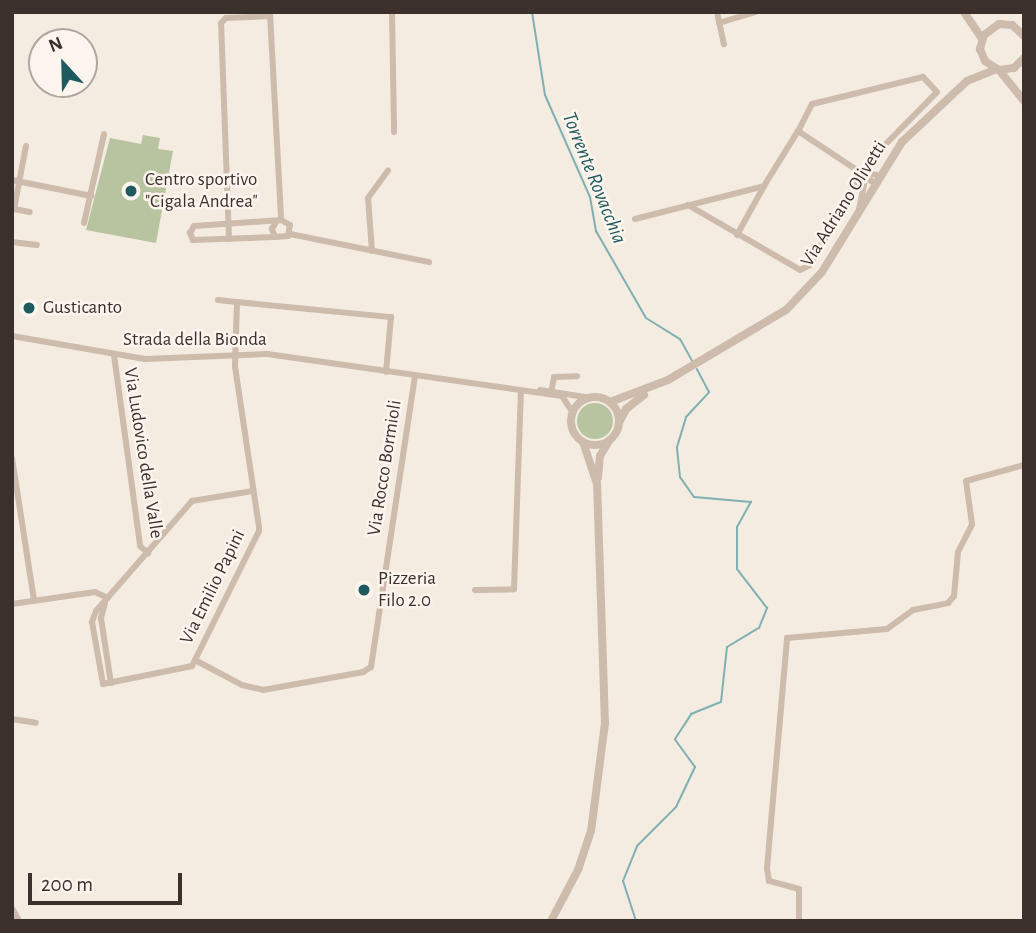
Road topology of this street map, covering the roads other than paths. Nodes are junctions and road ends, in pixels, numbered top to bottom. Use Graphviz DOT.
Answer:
graph roads {
  1 [pos="391,12"];
  2 [pos="717,12"];
  3 [pos="756,12"];
  4 [pos="270,14"];
  5 [pos="966,15"];
  6 [pos="719,23"];
  7 [pos="995,26"];
  8 [pos="1020,27"];
  9 [pos="1024,36"];
  10 [pos="982,39"];
  11 [pos="724,44"];
  12 [pos="981,53"];
  13 [pos="1021,62"];
  14 [pos="998,70"];
  15 [pos="967,81"];
  16 [pos="1015,85"];
  17 [pos="1024,101"];
  18 [pos="798,131"];
  19 [pos="394,132"];
  20 [pos="104,134"];
  21 [pos="26,146"];
  22 [pos="388,170"];
  23 [pos="861,174"];
  24 [pos="877,179"];
  25 [pos="15,180"];
  26 [pos="764,186"];
  27 [pos="91,196"];
  28 [pos="688,205"];
  29 [pos="859,210"];
  30 [pos="30,212"];
  31 [pos="635,219"];
  32 [pos="278,221"];
  33 [pos="84,223"];
  34 [pos="229,225"];
  35 [pos="290,234"];
  36 [pos="737,235"];
  37 [pos="275,237"];
  38 [pos="229,239"];
  39 [pos="12,242"];
  40 [pos="37,245"];
  41 [pos="372,251"];
  42 [pos="429,262"];
  43 [pos="218,300"];
  44 [pos="237,302"];
  45 [pos="12,336"];
  46 [pos="114,355"];
  47 [pos="235,355"];
  48 [pos="386,372"];
  49 [pos="415,376"];
  50 [pos="577,376"];
  51 [pos="652,389"];
  52 [pos="521,390"];
  53 [pos="551,393"];
  54 [pos="591,398"];
  55 [pos="610,402"];
  56 [pos="573,413"];
  57 [pos="619,424"];
  58 [pos="610,440"];
  59 [pos="583,442"];
  60 [pos="12,458"];
  61 [pos="1024,465"];
  62 [pos="597,484"];
  63 [pos="253,491"];
  64 [pos="148,553"];
  65 [pos="475,590"];
  66 [pos="108,598"];
  67 [pos="34,600"];
  68 [pos="12,604"];
  69 [pos="195,660"];
  70 [pos="111,683"];
  71 [pos="12,719"];
  72 [pos="36,723"];
  73 [pos="12,910"];
  74 [pos="18,921"];
  75 [pos="551,921"];
  76 [pos="799,921"];
  1 -- 19 [label="street"];
  2 -- 6 [label="street"];
  3 -- 6 [label="street"];
  4 -- 32 [label="street"];
  4 -- 34 [label="street"];
  5 -- 7 [label="street"];
  5 -- 10 [label="street"];
  6 -- 11 [label="street"];
  7 -- 8 [label="street"];
  7 -- 10 [label="street"];
  8 -- 9 [label="street"];
  10 -- 12 [label="street"];
  12 -- 14 [label="street"];
  12 -- 15 [label="street"];
  13 -- 14 [label="street"];
  13 -- 16 [label="street"];
  14 -- 15 [label="street"];
  14 -- 16 [label="street"];
  15 -- 24 [label="street, Via Adriano Olivetti"];
  16 -- 17 [label="street"];
  18 -- 23 [label="street"];
  18 -- 23 [label="street"];
  18 -- 26 [label="street"];
  20 -- 27 [label="street"];
  21 -- 25 [label="street"];
  22 -- 41 [label="street"];
  23 -- 24 [label="street"];
  23 -- 29 [label="street"];
  23 -- 36 [label="street"];
  24 -- 29 [label="street, Via Adriano Olivetti"];
  25 -- 27 [label="street"];
  25 -- 30 [label="street"];
  26 -- 28 [label="street"];
  26 -- 36 [label="street"];
  27 -- 33 [label="street"];
  28 -- 31 [label="street"];
  28 -- 36 [label="street"];
  29 -- 51 [label="street, Via Adriano Olivetti"];
  32 -- 34 [label="street"];
  32 -- 35 [label="street"];
  32 -- 37 [label="street"];
  34 -- 38 [label="street"];
  34 -- 38 [label="street"];
  35 -- 37 [label="street"];
  35 -- 41 [label="street"];
  37 -- 38 [label="street"];
  39 -- 40 [label="street"];
  41 -- 42 [label="street"];
  43 -- 44 [label="street"];
  44 -- 47 [label="street, Via Emilio Papini"];
  44 -- 48 [label="street"];
  45 -- 46 [label="street, Strada della Bionda"];
  46 -- 47 [label="street, Strada della Bionda"];
  46 -- 64 [label="street, Via Ludovico della Valle"];
  47 -- 48 [label="street, Strada della Bionda"];
  47 -- 63 [label="street, Via Emilio Papini"];
  48 -- 49 [label="street, Strada della Bionda"];
  49 -- 52 [label="street, Strada della Bionda"];
  49 -- 69 [label="street, Via Rocco Bormioli"];
  50 -- 53 [label="street"];
  51 -- 55 [label="street"];
  51 -- 57 [label="street"];
  52 -- 53 [label="street, Strada della Bionda"];
  52 -- 65 [label="street"];
  53 -- 54 [label="street, Strada della Bionda"];
  53 -- 56 [label="street"];
  54 -- 55 [label="street"];
  54 -- 56 [label="street"];
  55 -- 57 [label="street"];
  56 -- 59 [label="street"];
  57 -- 58 [label="street"];
  58 -- 59 [label="street"];
  58 -- 62 [label="street"];
  59 -- 62 [label="street"];
  60 -- 67 [label="street"];
  61 -- 76 [label="street"];
  62 -- 75 [label="street"];
  63 -- 64 [label="street, Via Emilio Papini"];
  63 -- 69 [label="street, Via Emilio Papini"];
  64 -- 66 [label="street, Via Emilio Papini"];
  66 -- 67 [label="street"];
  66 -- 70 [label="street"];
  66 -- 70 [label="street, Via Emilio Papini"];
  67 -- 68 [label="street"];
  69 -- 70 [label="street, Via Emilio Papini"];
  71 -- 72 [label="street"];
  73 -- 74 [label="street"];
}
